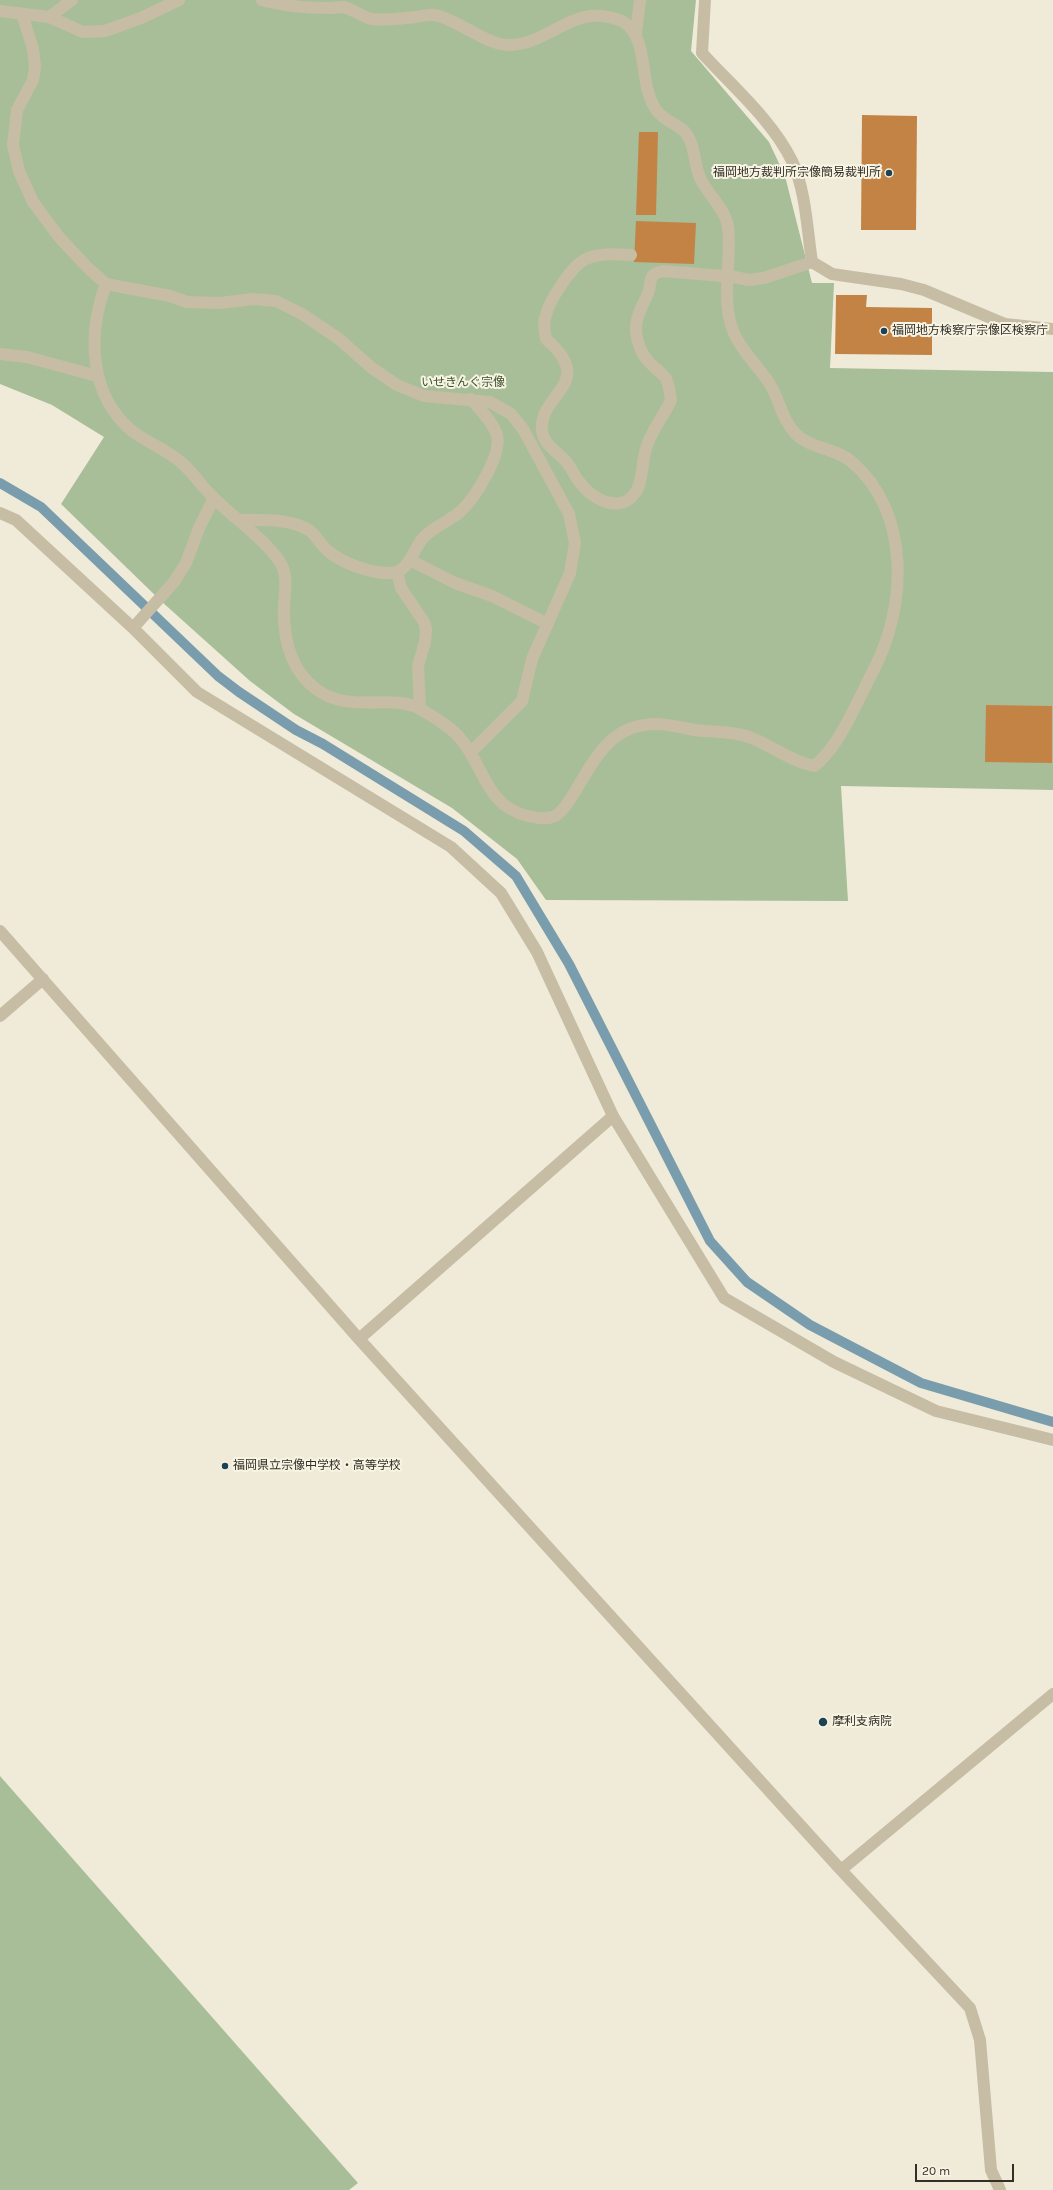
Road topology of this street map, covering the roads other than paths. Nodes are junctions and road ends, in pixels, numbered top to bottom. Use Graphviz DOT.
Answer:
graph roads {
  1 [pos="72,0"];
  2 [pos="179,0"];
  3 [pos="262,0"];
  4 [pos="640,0"];
  5 [pos="705,0"];
  6 [pos="333,4"];
  7 [pos="0,11"];
  8 [pos="22,14"];
  9 [pos="49,17"];
  10 [pos="636,33"];
  11 [pos="631,255"];
  12 [pos="812,262"];
  13 [pos="729,276"];
  14 [pos="106,284"];
  15 [pos="1053,329"];
  16 [pos="0,354"];
  17 [pos="97,376"];
  18 [pos="471,399"];
  19 [pos="214,498"];
  20 [pos="0,512"];
  21 [pos="241,520"];
  22 [pos="410,560"];
  23 [pos="397,572"];
  24 [pos="548,624"];
  25 [pos="133,628"];
  26 [pos="420,708"];
  27 [pos="470,753"];
  28 [pos="0,931"];
  29 [pos="43,979"];
  30 [pos="0,1016"];
  31 [pos="613,1116"];
  32 [pos="359,1339"];
  33 [pos="1053,1440"];
  34 [pos="1053,1694"];
  35 [pos="841,1870"];
  36 [pos="1000,2190"];
  1 -- 9 [label="street"];
  2 -- 9 [label="street"];
  3 -- 6 [label="street"];
  4 -- 10 [label="street"];
  5 -- 12 [label="street"];
  6 -- 10 [label="street"];
  7 -- 8 [label="street"];
  8 -- 9 [label="street"];
  8 -- 14 [label="street"];
  10 -- 13 [label="street"];
  11 -- 13 [label="street"];
  12 -- 13 [label="street"];
  12 -- 15 [label="street"];
  13 -- 27 [label="street"];
  14 -- 17 [label="street"];
  14 -- 18 [label="street"];
  16 -- 17 [label="street"];
  17 -- 19 [label="street"];
  18 -- 22 [label="street"];
  18 -- 24 [label="street"];
  19 -- 21 [label="street"];
  19 -- 25 [label="street"];
  20 -- 25 [label="street"];
  21 -- 23 [label="street"];
  21 -- 26 [label="street"];
  22 -- 23 [label="street"];
  22 -- 24 [label="street"];
  23 -- 26 [label="street"];
  24 -- 27 [label="street"];
  25 -- 31 [label="street"];
  26 -- 27 [label="street"];
  28 -- 29 [label="street"];
  29 -- 30 [label="street"];
  29 -- 32 [label="street"];
  31 -- 32 [label="street"];
  31 -- 33 [label="street"];
  32 -- 35 [label="street"];
  34 -- 35 [label="street"];
  35 -- 36 [label="street"];
}
